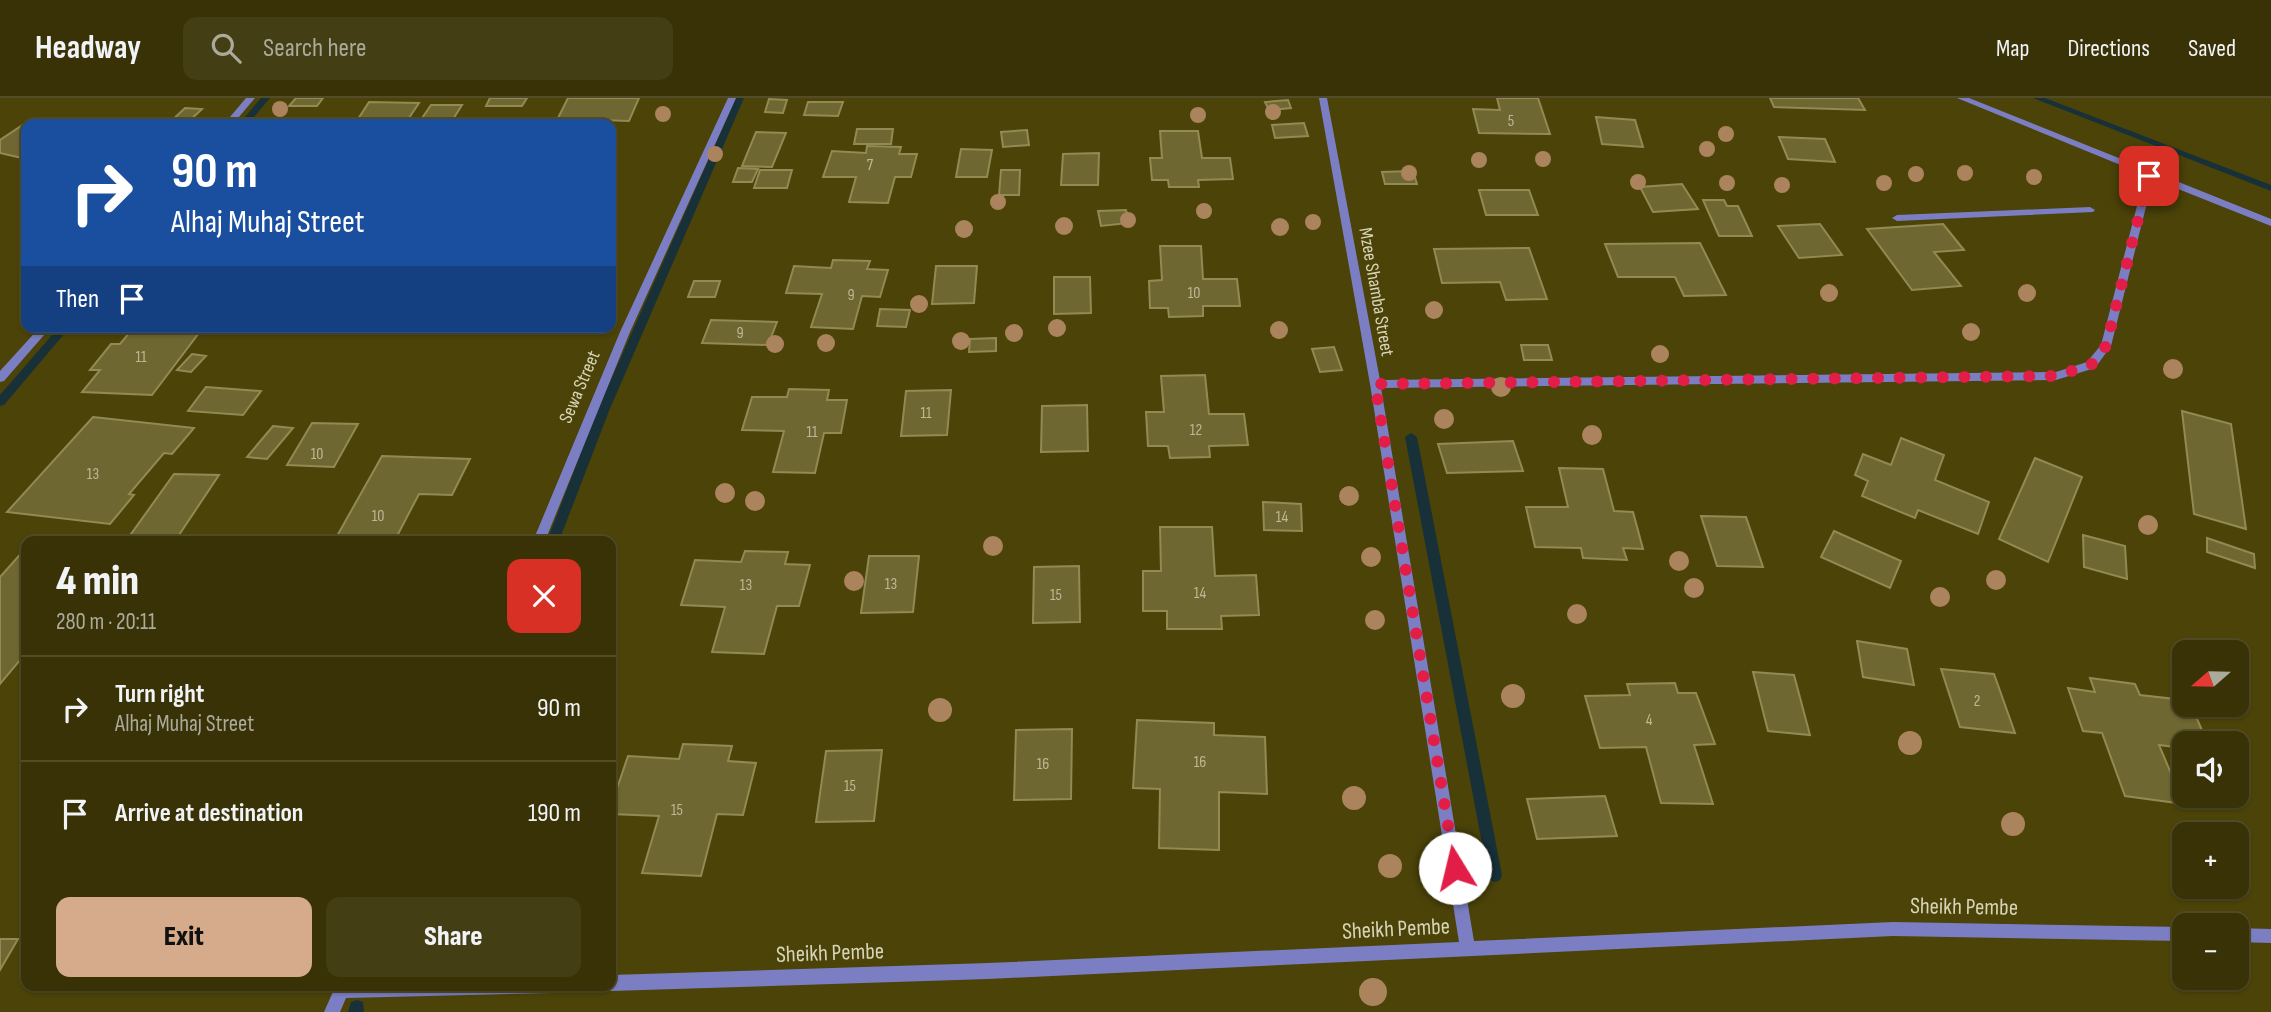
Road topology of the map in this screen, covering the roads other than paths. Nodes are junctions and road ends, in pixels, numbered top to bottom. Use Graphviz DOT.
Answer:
graph roads {
  1 [pos="251,98"];
  2 [pos="732,98"];
  3 [pos="1323,98"];
  4 [pos="1961,98"];
  5 [pos="232,119"];
  6 [pos="2149,176"];
  7 [pos="2090,210"];
  8 [pos="1896,218"];
  9 [pos="2271,223"];
  10 [pos="41,333"];
  11 [pos="0,379"];
  12 [pos="1375,384"];
  13 [pos="541,536"];
  14 [pos="2172,934"];
  15 [pos="2249,935"];
  16 [pos="2271,936"];
  17 [pos="1468,948"];
  18 [pos="616,983"];
  19 [pos="341,991"];
  20 [pos="332,1012"];
  1 -- 5 [label="street"];
  2 -- 13 [label="street, Sewa Street"];
  3 -- 12 [label="street, Mzee Shamba Street"];
  4 -- 6 [label="street"];
  6 -- 9 [label="street"];
  6 -- 12 [label="street"];
  7 -- 8 [label="street"];
  10 -- 11 [label="street"];
  12 -- 17 [label="street, Mzee Shamba Street"];
  14 -- 17 [label="street, Sheikh Pembe"];
  15 -- 16 [label="street"];
  17 -- 18 [label="street, Sheikh Pembe"];
  19 -- 20 [label="street"];
}
